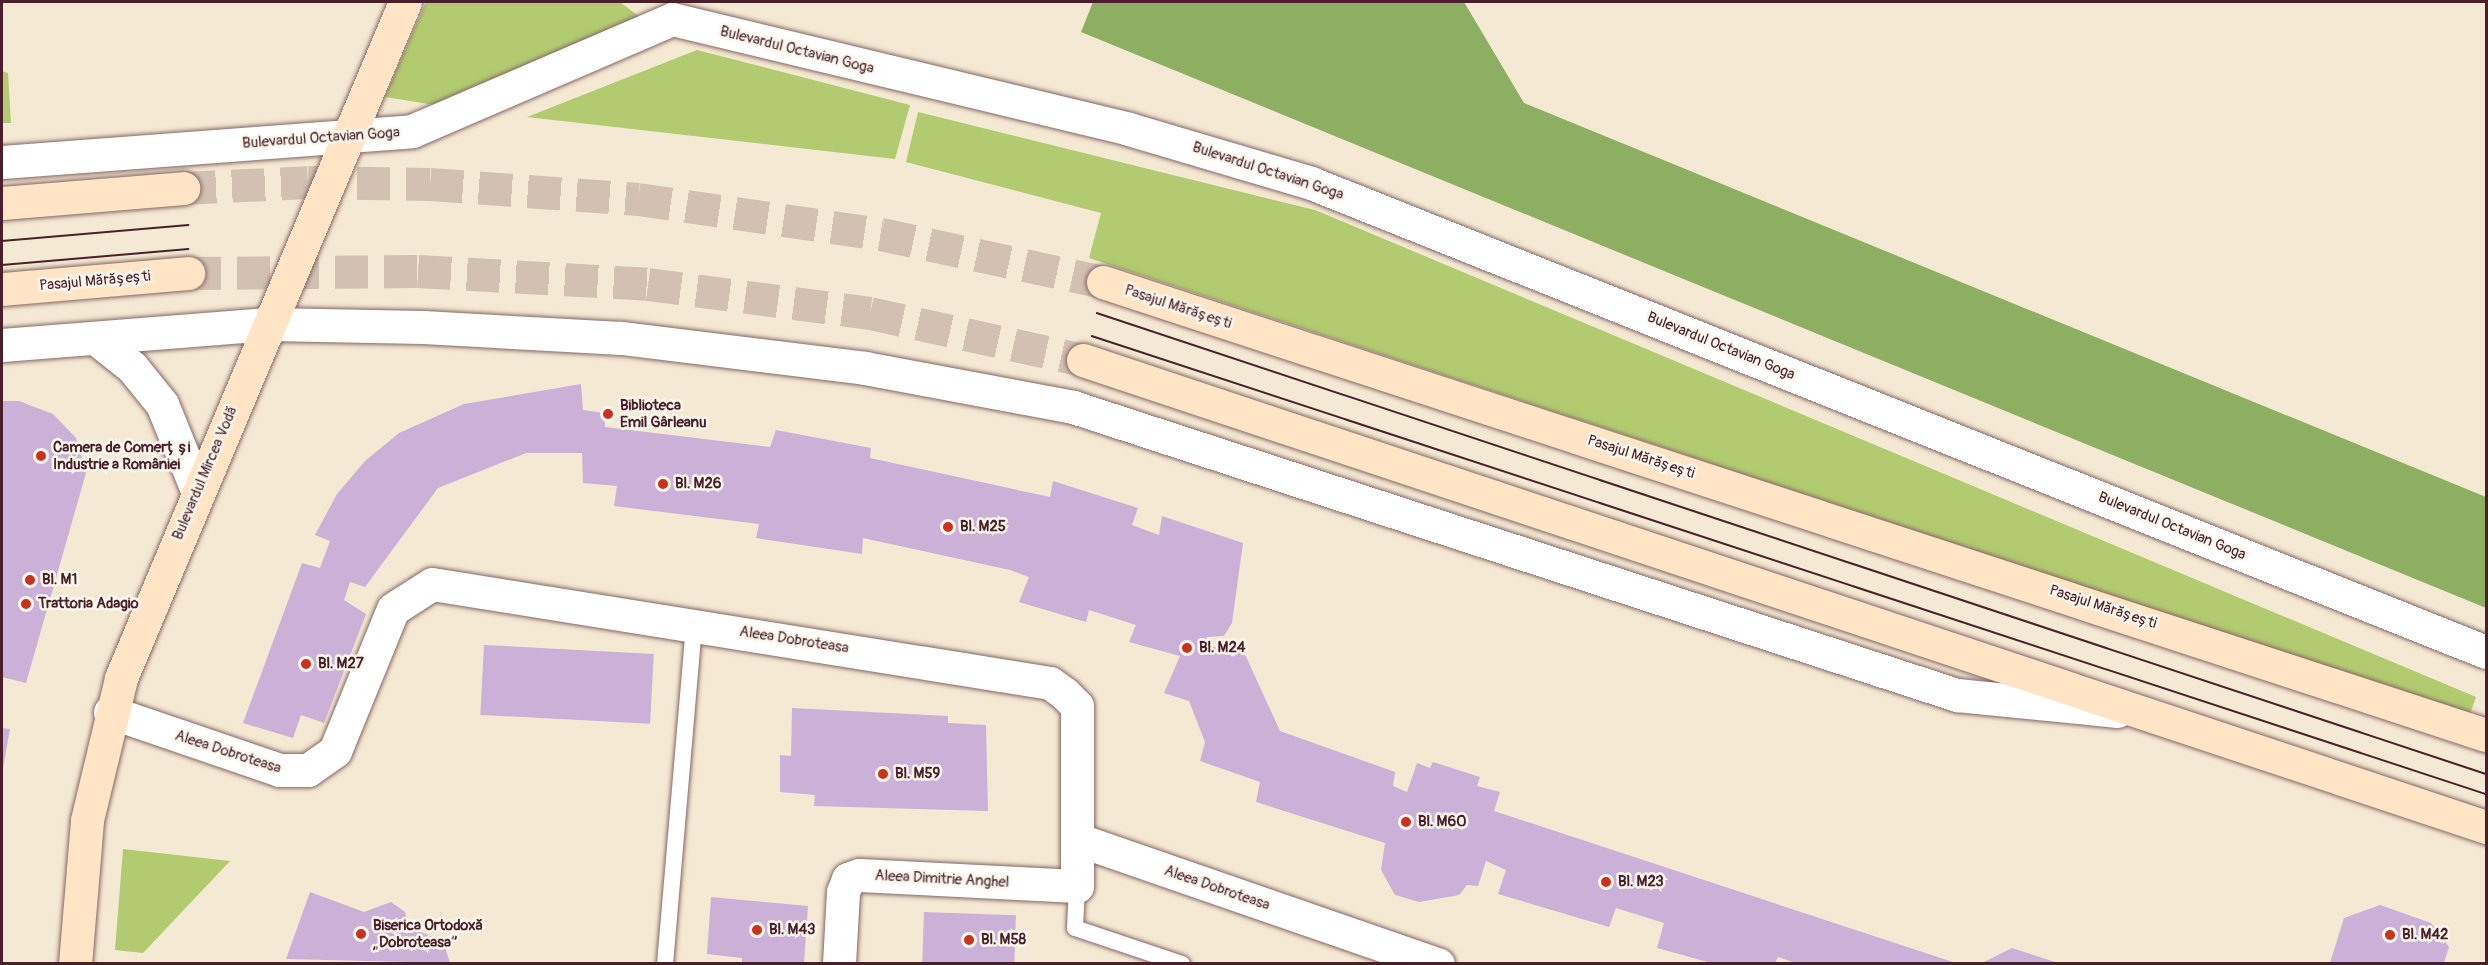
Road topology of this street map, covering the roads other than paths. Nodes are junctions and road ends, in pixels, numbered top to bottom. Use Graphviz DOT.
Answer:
graph roads {
  1 [pos="405,2"];
  2 [pos="660,10"];
  3 [pos="348,135"];
  4 [pos="2,162"];
  5 [pos="183,188"];
  6 [pos="2,203"];
  7 [pos="188,273"];
  8 [pos="1103,282"];
  9 [pos="2,289"];
  10 [pos="267,324"];
  11 [pos="99,340"];
  12 [pos="2,345"];
  13 [pos="1083,360"];
  14 [pos="197,490"];
  15 [pos="694,624"];
  16 [pos="2487,652"];
  17 [pos="110,712"];
  18 [pos="2152,714"];
  19 [pos="2487,735"];
  20 [pos="2487,826"];
  21 [pos="1079,840"];
  22 [pos="1077,886"];
  23 [pos="75,963"];
  24 [pos="665,963"];
  25 [pos="839,963"];
  26 [pos="1182,963"];
  27 [pos="1438,963"];
  1 -- 3 [label="main road, Bulevardul Mircea Vodă"];
  2 -- 3 [label="street, Bulevardul Octavian Goga"];
  2 -- 16 [label="street, Bulevardul Octavian Goga"];
  3 -- 4 [label="street, Bulevardul Octavian Goga"];
  3 -- 10 [label="main road, Bulevardul Mircea Vodă"];
  5 -- 6 [label="main road"];
  7 -- 9 [label="main road, Pasajul Mărășești"];
  8 -- 19 [label="main road, Pasajul Mărășești"];
  10 -- 11 [label="street"];
  10 -- 14 [label="main road, Bulevardul Mircea Vodă"];
  10 -- 18 [label="street"];
  11 -- 12 [label="street"];
  11 -- 14 [label="street"];
  13 -- 18 [label="main road"];
  14 -- 17 [label="main road, Bulevardul Mircea Vodă"];
  15 -- 17 [label="street, Aleea Dobroteasa"];
  15 -- 21 [label="street, Aleea Dobroteasa"];
  15 -- 24 [label="lane"];
  17 -- 23 [label="main road, Bulevardul Mircea Vodă"];
  18 -- 20 [label="main road"];
  21 -- 22 [label="street"];
  21 -- 27 [label="street, Aleea Dobroteasa"];
  22 -- 25 [label="street, Aleea Dimitrie Anghel"];
  22 -- 26 [label="lane"];
}
